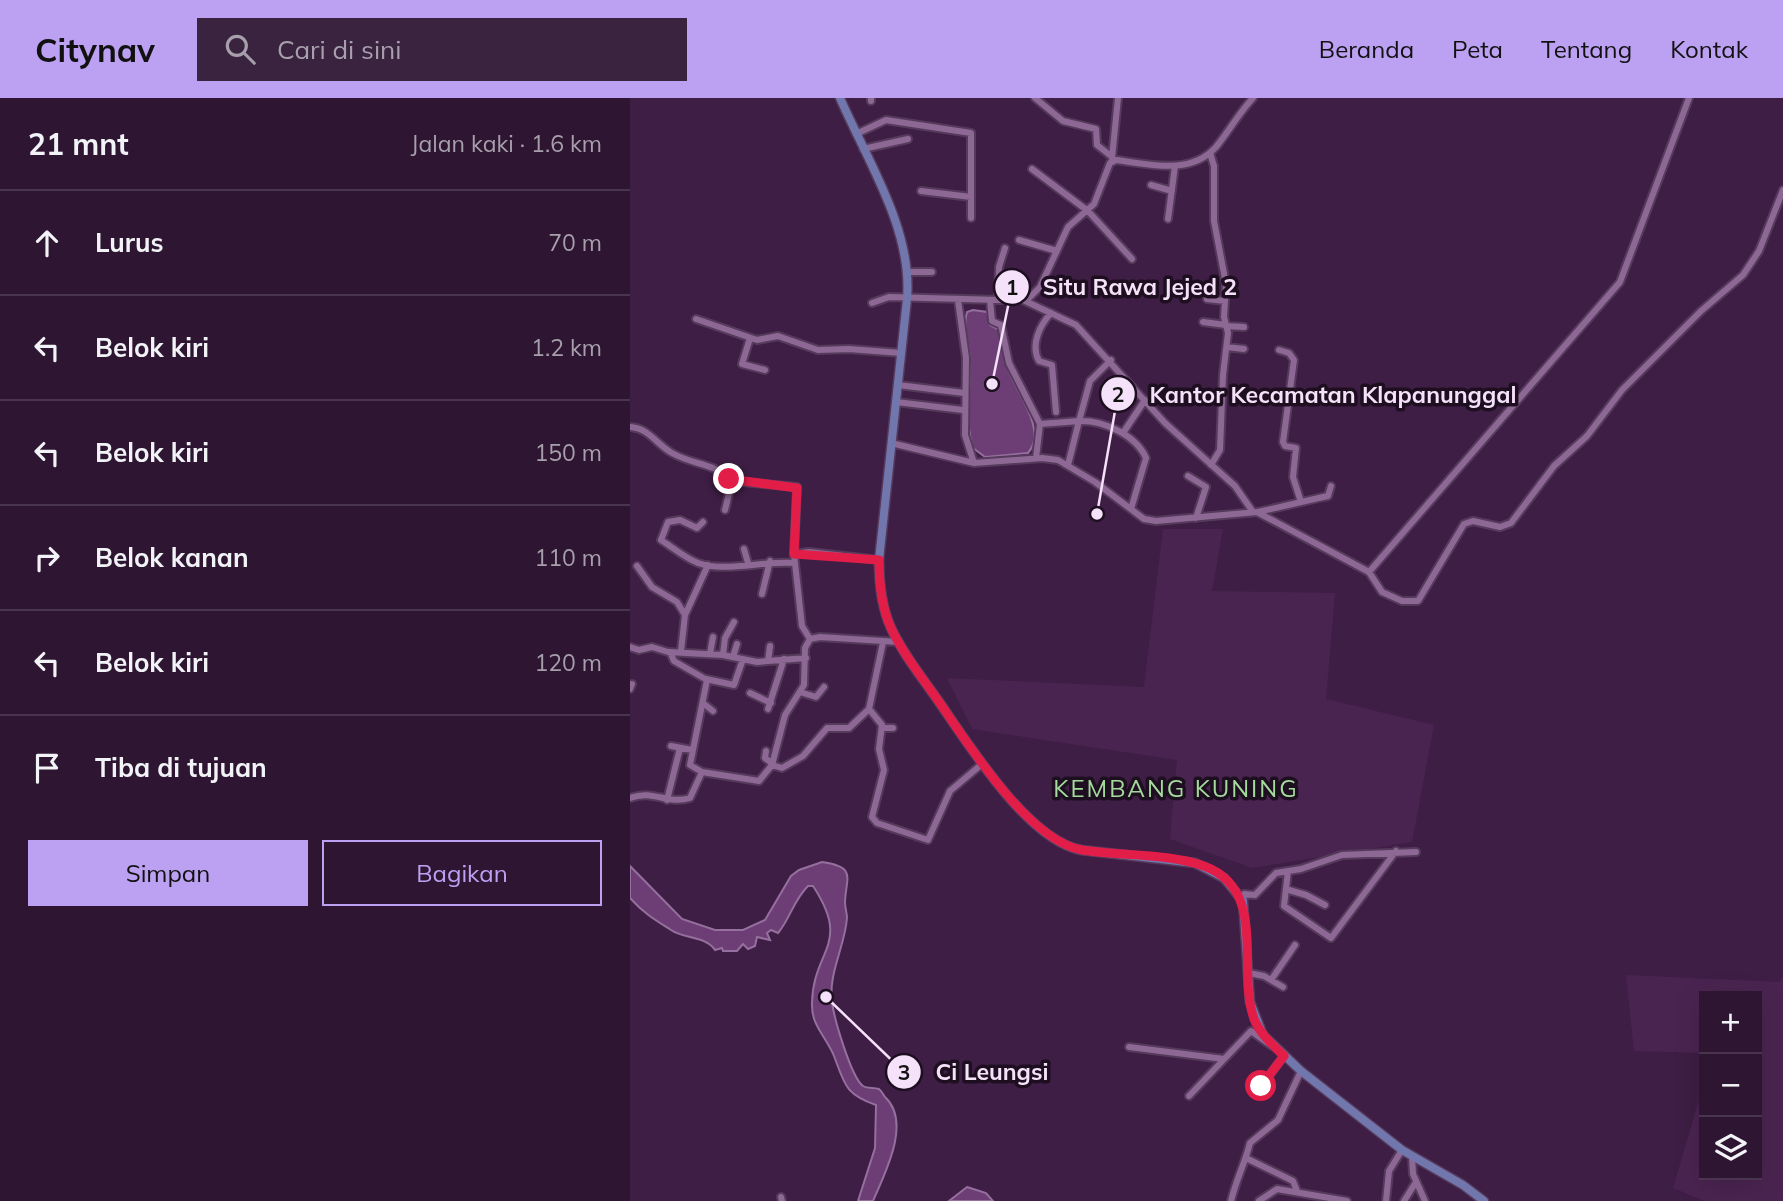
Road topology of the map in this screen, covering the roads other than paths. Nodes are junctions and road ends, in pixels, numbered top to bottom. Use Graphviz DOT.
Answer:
graph roads {
  1 [pos="840,98"];
  2 [pos="1035,98"];
  3 [pos="1118,98"];
  4 [pos="1253,98"];
  5 [pos="1689,98"];
  6 [pos="856,134"];
  7 [pos="908,139"];
  8 [pos="863,149"];
  9 [pos="1210,153"];
  10 [pos="1112,158"];
  11 [pos="1175,166"];
  12 [pos="1032,170"];
  13 [pos="1151,185"];
  14 [pos="1783,190"];
  15 [pos="921,191"];
  16 [pos="1172,191"];
  17 [pos="971,197"];
  18 [pos="1088,211"];
  19 [pos="971,218"];
  20 [pos="1168,219"];
  21 [pos="1019,240"];
  22 [pos="1005,248"];
  23 [pos="1057,251"];
  24 [pos="1132,259"];
  25 [pos="908,272"];
  26 [pos="932,272"];
  27 [pos="907,299"];
  28 [pos="1207,299"];
  29 [pos="958,300"];
  30 [pos="994,300"];
  31 [pos="1023,300"];
  32 [pos="1225,301"];
  33 [pos="872,303"];
  34 [pos="1051,313"];
  35 [pos="696,319"];
  36 [pos="1203,322"];
  37 [pos="1226,325"];
  38 [pos="1244,327"];
  39 [pos="750,338"];
  40 [pos="1227,347"];
  41 [pos="1244,349"];
  42 [pos="1279,350"];
  43 [pos="901,353"];
  44 [pos="1111,360"];
  45 [pos="765,370"];
  46 [pos="898,385"];
  47 [pos="964,393"];
  48 [pos="1145,400"];
  49 [pos="896,402"];
  50 [pos="963,410"];
  51 [pos="1056,412"];
  52 [pos="1079,421"];
  53 [pos="1040,424"];
  54 [pos="630,427"];
  55 [pos="1123,433"];
  56 [pos="891,443"];
  57 [pos="1036,458"];
  58 [pos="974,463"];
  59 [pos="1068,465"];
  60 [pos="1211,465"];
  61 [pos="1188,476"];
  62 [pos="732,481"];
  63 [pos="1331,486"];
  64 [pos="1301,502"];
  65 [pos="1131,509"];
  66 [pos="725,510"];
  67 [pos="1255,512"];
  68 [pos="1196,518"];
  69 [pos="703,522"];
  70 [pos="744,549"];
  71 [pos="794,554"];
  72 [pos="879,560"];
  73 [pos="770,561"];
  74 [pos="795,562"];
  75 [pos="748,564"];
  76 [pos="708,565"];
  77 [pos="637,566"];
  78 [pos="1368,572"];
  79 [pos="762,594"];
  80 [pos="685,615"];
  81 [pos="734,622"];
  82 [pos="713,637"];
  83 [pos="810,639"];
  84 [pos="883,642"];
  85 [pos="899,642"];
  86 [pos="737,644"];
  87 [pos="770,646"];
  88 [pos="630,647"];
  89 [pos="681,651"];
  90 [pos="670,652"];
  91 [pos="710,654"];
  92 [pos="723,655"];
  93 [pos="733,657"];
  94 [pos="806,658"];
  95 [pos="743,659"];
  96 [pos="784,659"];
  97 [pos="768,661"];
  98 [pos="706,679"];
  99 [pos="824,687"];
  100 [pos="800,692"];
  101 [pos="750,693"];
  102 [pos="703,703"];
  103 [pos="869,709"];
  104 [pos="713,712"];
  105 [pos="882,728"];
  106 [pos="893,729"];
  107 [pos="671,746"];
  108 [pos="680,748"];
  109 [pos="691,750"];
  110 [pos="766,751"];
  111 [pos="772,764"];
  112 [pos="982,764"];
  113 [pos="702,772"];
  114 [pos="630,798"];
  115 [pos="667,800"];
  116 [pos="1396,851"];
  117 [pos="1416,852"];
  118 [pos="1288,871"];
  119 [pos="1289,890"];
  120 [pos="1242,901"];
  121 [pos="1325,905"];
  122 [pos="1295,945"];
  123 [pos="1249,973"];
  124 [pos="1271,980"];
  125 [pos="1283,987"];
  126 [pos="1275,1046"];
  127 [pos="1129,1047"];
  128 [pos="1284,1056"];
  129 [pos="1224,1059"];
  130 [pos="1301,1072"];
  131 [pos="1261,1086"];
  132 [pos="1189,1096"];
  133 [pos="1402,1150"];
  134 [pos="1412,1156"];
  135 [pos="1248,1159"];
  136 [pos="1416,1182"];
  137 [pos="1297,1191"];
  138 [pos="1231,1201"];
  139 [pos="1259,1201"];
  140 [pos="1347,1201"];
  141 [pos="1385,1201"];
  142 [pos="1404,1201"];
  143 [pos="1425,1201"];
  144 [pos="1484,1201"];
  1 -- 6 [label="main road"];
  2 -- 10 [label="street"];
  3 -- 10 [label="street"];
  4 -- 9 [label="street"];
  5 -- 78 [label="street"];
  6 -- 8 [label="main road"];
  6 -- 17 [label="street"];
  7 -- 8 [label="street"];
  8 -- 25 [label="main road"];
  9 -- 11 [label="street"];
  9 -- 32 [label="street"];
  10 -- 11 [label="street"];
  10 -- 18 [label="street"];
  11 -- 16 [label="street"];
  12 -- 18 [label="street"];
  13 -- 16 [label="street"];
  14 -- 78 [label="street"];
  15 -- 17 [label="street"];
  16 -- 20 [label="street"];
  17 -- 19 [label="street"];
  18 -- 23 [label="street"];
  18 -- 24 [label="street"];
  21 -- 23 [label="street"];
  22 -- 30 [label="street"];
  23 -- 31 [label="street"];
  25 -- 26 [label="street"];
  25 -- 27 [label="main road"];
  27 -- 29 [label="street"];
  27 -- 33 [label="street"];
  27 -- 43 [label="main road"];
  28 -- 32 [label="street"];
  29 -- 30 [label="street"];
  29 -- 47 [label="street"];
  30 -- 31 [label="street"];
  30 -- 53 [label="street"];
  31 -- 34 [label="street"];
  32 -- 37 [label="street"];
  34 -- 44 [label="street"];
  34 -- 51 [label="street"];
  35 -- 39 [label="street"];
  36 -- 37 [label="street"];
  37 -- 38 [label="street"];
  37 -- 40 [label="street"];
  39 -- 43 [label="street"];
  39 -- 45 [label="street"];
  40 -- 41 [label="street"];
  40 -- 60 [label="street"];
  42 -- 64 [label="street"];
  43 -- 46 [label="main road"];
  44 -- 48 [label="street"];
  44 -- 52 [label="street"];
  46 -- 47 [label="street"];
  46 -- 49 [label="main road"];
  47 -- 50 [label="street"];
  48 -- 55 [label="street"];
  48 -- 60 [label="street"];
  49 -- 50 [label="street"];
  49 -- 56 [label="main road"];
  50 -- 58 [label="street"];
  52 -- 53 [label="street"];
  52 -- 55 [label="street"];
  52 -- 59 [label="street"];
  53 -- 57 [label="street"];
  54 -- 62 [label="street"];
  55 -- 65 [label="street"];
  56 -- 58 [label="street"];
  56 -- 72 [label="main road"];
  57 -- 58 [label="street"];
  57 -- 59 [label="street"];
  59 -- 65 [label="street"];
  60 -- 67 [label="street"];
  61 -- 68 [label="street"];
  62 -- 66 [label="street"];
  62 -- 71 [label="street"];
  63 -- 64 [label="street"];
  64 -- 67 [label="street"];
  65 -- 68 [label="street"];
  67 -- 68 [label="street"];
  67 -- 78 [label="street"];
  69 -- 76 [label="street"];
  70 -- 75 [label="street"];
  71 -- 72 [label="street"];
  71 -- 74 [label="street"];
  72 -- 85 [label="main road"];
  73 -- 74 [label="street"];
  73 -- 75 [label="street"];
  73 -- 79 [label="street"];
  74 -- 83 [label="street"];
  75 -- 76 [label="street"];
  76 -- 80 [label="street"];
  77 -- 80 [label="street"];
  80 -- 89 [label="street"];
  81 -- 92 [label="street"];
  82 -- 91 [label="street"];
  83 -- 84 [label="street"];
  83 -- 94 [label="street"];
  84 -- 85 [label="street"];
  84 -- 103 [label="street"];
  85 -- 112 [label="main road"];
  86 -- 93 [label="street"];
  87 -- 97 [label="street"];
  88 -- 90 [label="street"];
  89 -- 90 [label="street"];
  89 -- 91 [label="street"];
  90 -- 98 [label="street"];
  91 -- 92 [label="street"];
  92 -- 93 [label="street"];
  93 -- 95 [label="street"];
  94 -- 96 [label="street"];
  94 -- 100 [label="street"];
  95 -- 97 [label="street"];
  95 -- 98 [label="street"];
  96 -- 97 [label="street"];
  96 -- 101 [label="street"];
  98 -- 102 [label="street"];
  99 -- 100 [label="street"];
  100 -- 111 [label="street"];
  102 -- 104 [label="street"];
  102 -- 109 [label="street"];
  103 -- 105 [label="street"];
  103 -- 111 [label="street"];
  105 -- 106 [label="street"];
  105 -- 112 [label="street"];
  107 -- 108 [label="street"];
  108 -- 109 [label="street"];
  108 -- 115 [label="street"];
  109 -- 113 [label="street"];
  110 -- 111 [label="street"];
  111 -- 113 [label="street"];
  112 -- 120 [label="main road"];
  113 -- 115 [label="street"];
  114 -- 115 [label="street"];
  116 -- 117 [label="street"];
  116 -- 118 [label="street"];
  116 -- 119 [label="street"];
  118 -- 119 [label="street"];
  118 -- 120 [label="street"];
  119 -- 121 [label="street"];
  120 -- 123 [label="main road"];
  122 -- 124 [label="street"];
  123 -- 124 [label="street"];
  123 -- 126 [label="main road"];
  124 -- 125 [label="street"];
  126 -- 128 [label="main road"];
  126 -- 129 [label="street"];
  127 -- 129 [label="street"];
  128 -- 130 [label="main road"];
  128 -- 131 [label="street"];
  129 -- 132 [label="street"];
  130 -- 133 [label="main road"];
  130 -- 135 [label="street"];
  133 -- 134 [label="main road"];
  133 -- 141 [label="street"];
  134 -- 136 [label="street"];
  134 -- 144 [label="main road"];
  135 -- 137 [label="street"];
  135 -- 138 [label="street"];
  136 -- 142 [label="street"];
  136 -- 143 [label="street"];
  137 -- 139 [label="street"];
  137 -- 140 [label="street"];
}
